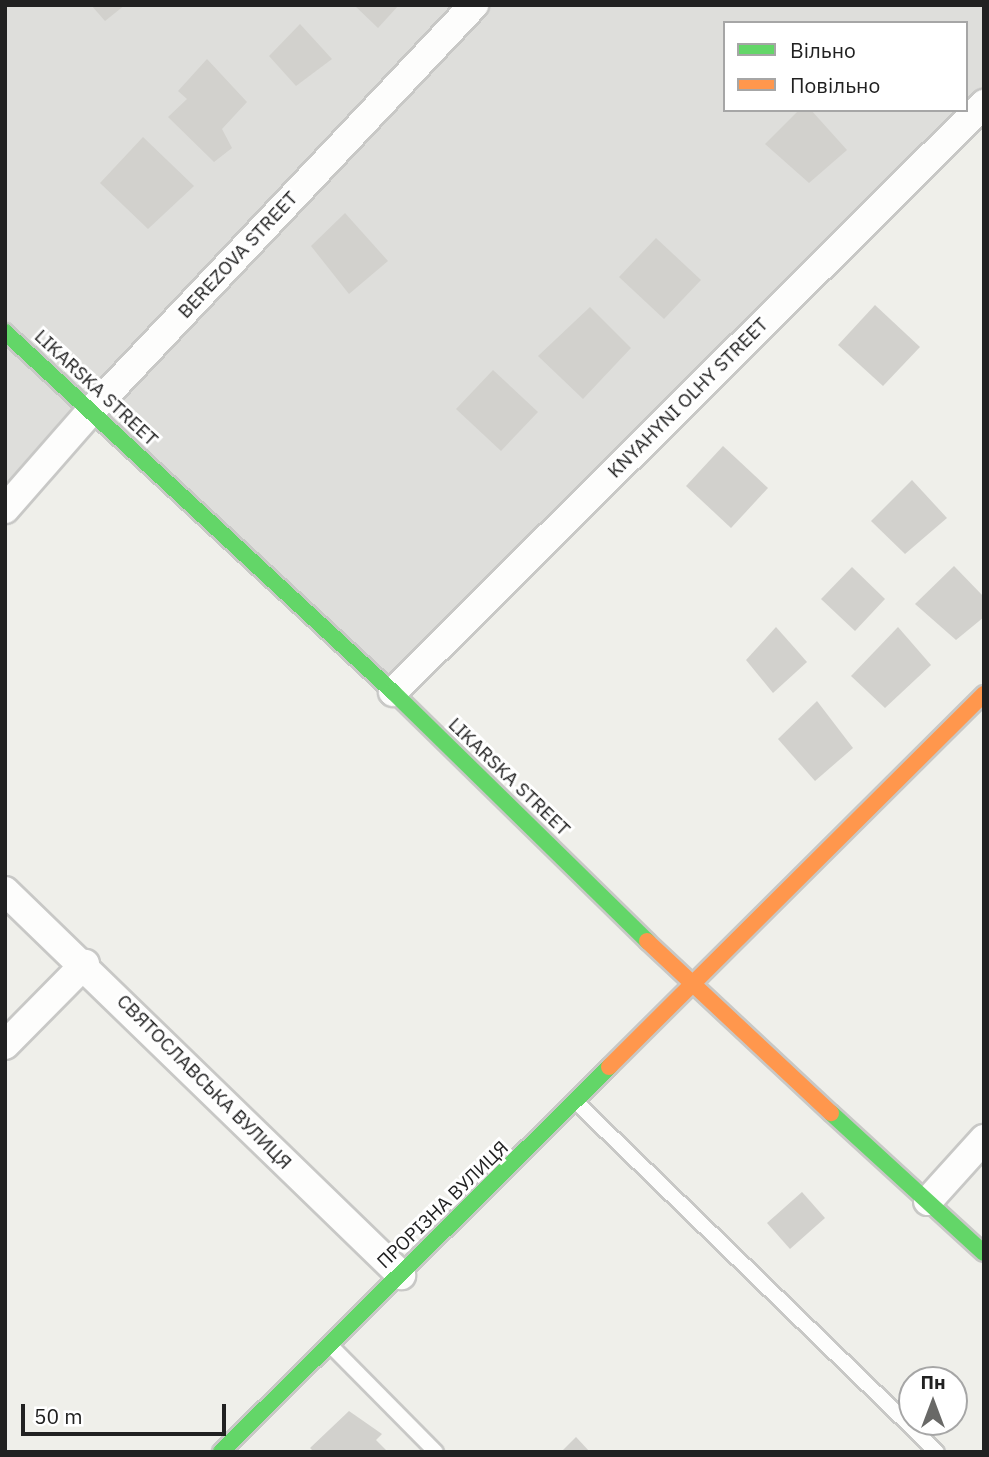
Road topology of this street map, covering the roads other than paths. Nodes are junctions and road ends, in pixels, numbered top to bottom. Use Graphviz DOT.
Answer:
graph roads {
  1 [pos="474,5"];
  2 [pos="984,104"];
  3 [pos="5,332"];
  4 [pos="90,412"];
  5 [pos="5,509"];
  6 [pos="393,692"];
  7 [pos="984,694"];
  8 [pos="5,891"];
  9 [pos="85,964"];
  10 [pos="692,986"];
  11 [pos="5,1045"];
  12 [pos="577,1103"];
  13 [pos="984,1139"];
  14 [pos="928,1201"];
  15 [pos="984,1253"];
  16 [pos="401,1275"];
  17 [pos="330,1345"];
  18 [pos="221,1452"];
  19 [pos="436,1452"];
  20 [pos="937,1452"];
  1 -- 4 [label="street, BEREZOVA STREET"];
  2 -- 6 [label="street, KNYAHYNI OLHY STREET"];
  3 -- 4 [label="street, LIKARSKA STREET"];
  4 -- 5 [label="street, BEREZOVA STREET"];
  4 -- 6 [label="street, LIKARSKA STREET"];
  6 -- 10 [label="street, LIKARSKA STREET"];
  7 -- 10 [label="street"];
  8 -- 9 [label="street, СВЯТОСЛАВСЬКА ВУЛИЦЯ"];
  9 -- 11 [label="street"];
  9 -- 16 [label="street, СВЯТОСЛАВСЬКА ВУЛИЦЯ"];
  10 -- 12 [label="street, ПРОРІЗНА ВУЛИЦЯ"];
  10 -- 14 [label="street, LIKARSKA STREET"];
  12 -- 16 [label="street, ПРОРІЗНА ВУЛИЦЯ"];
  12 -- 20 [label="lane"];
  13 -- 14 [label="street"];
  14 -- 15 [label="street, LIKARSKA STREET"];
  16 -- 17 [label="street, ПРОРІЗНА ВУЛИЦЯ"];
  17 -- 18 [label="street, ПРОРІЗНА ВУЛИЦЯ"];
  17 -- 19 [label="lane"];
}
